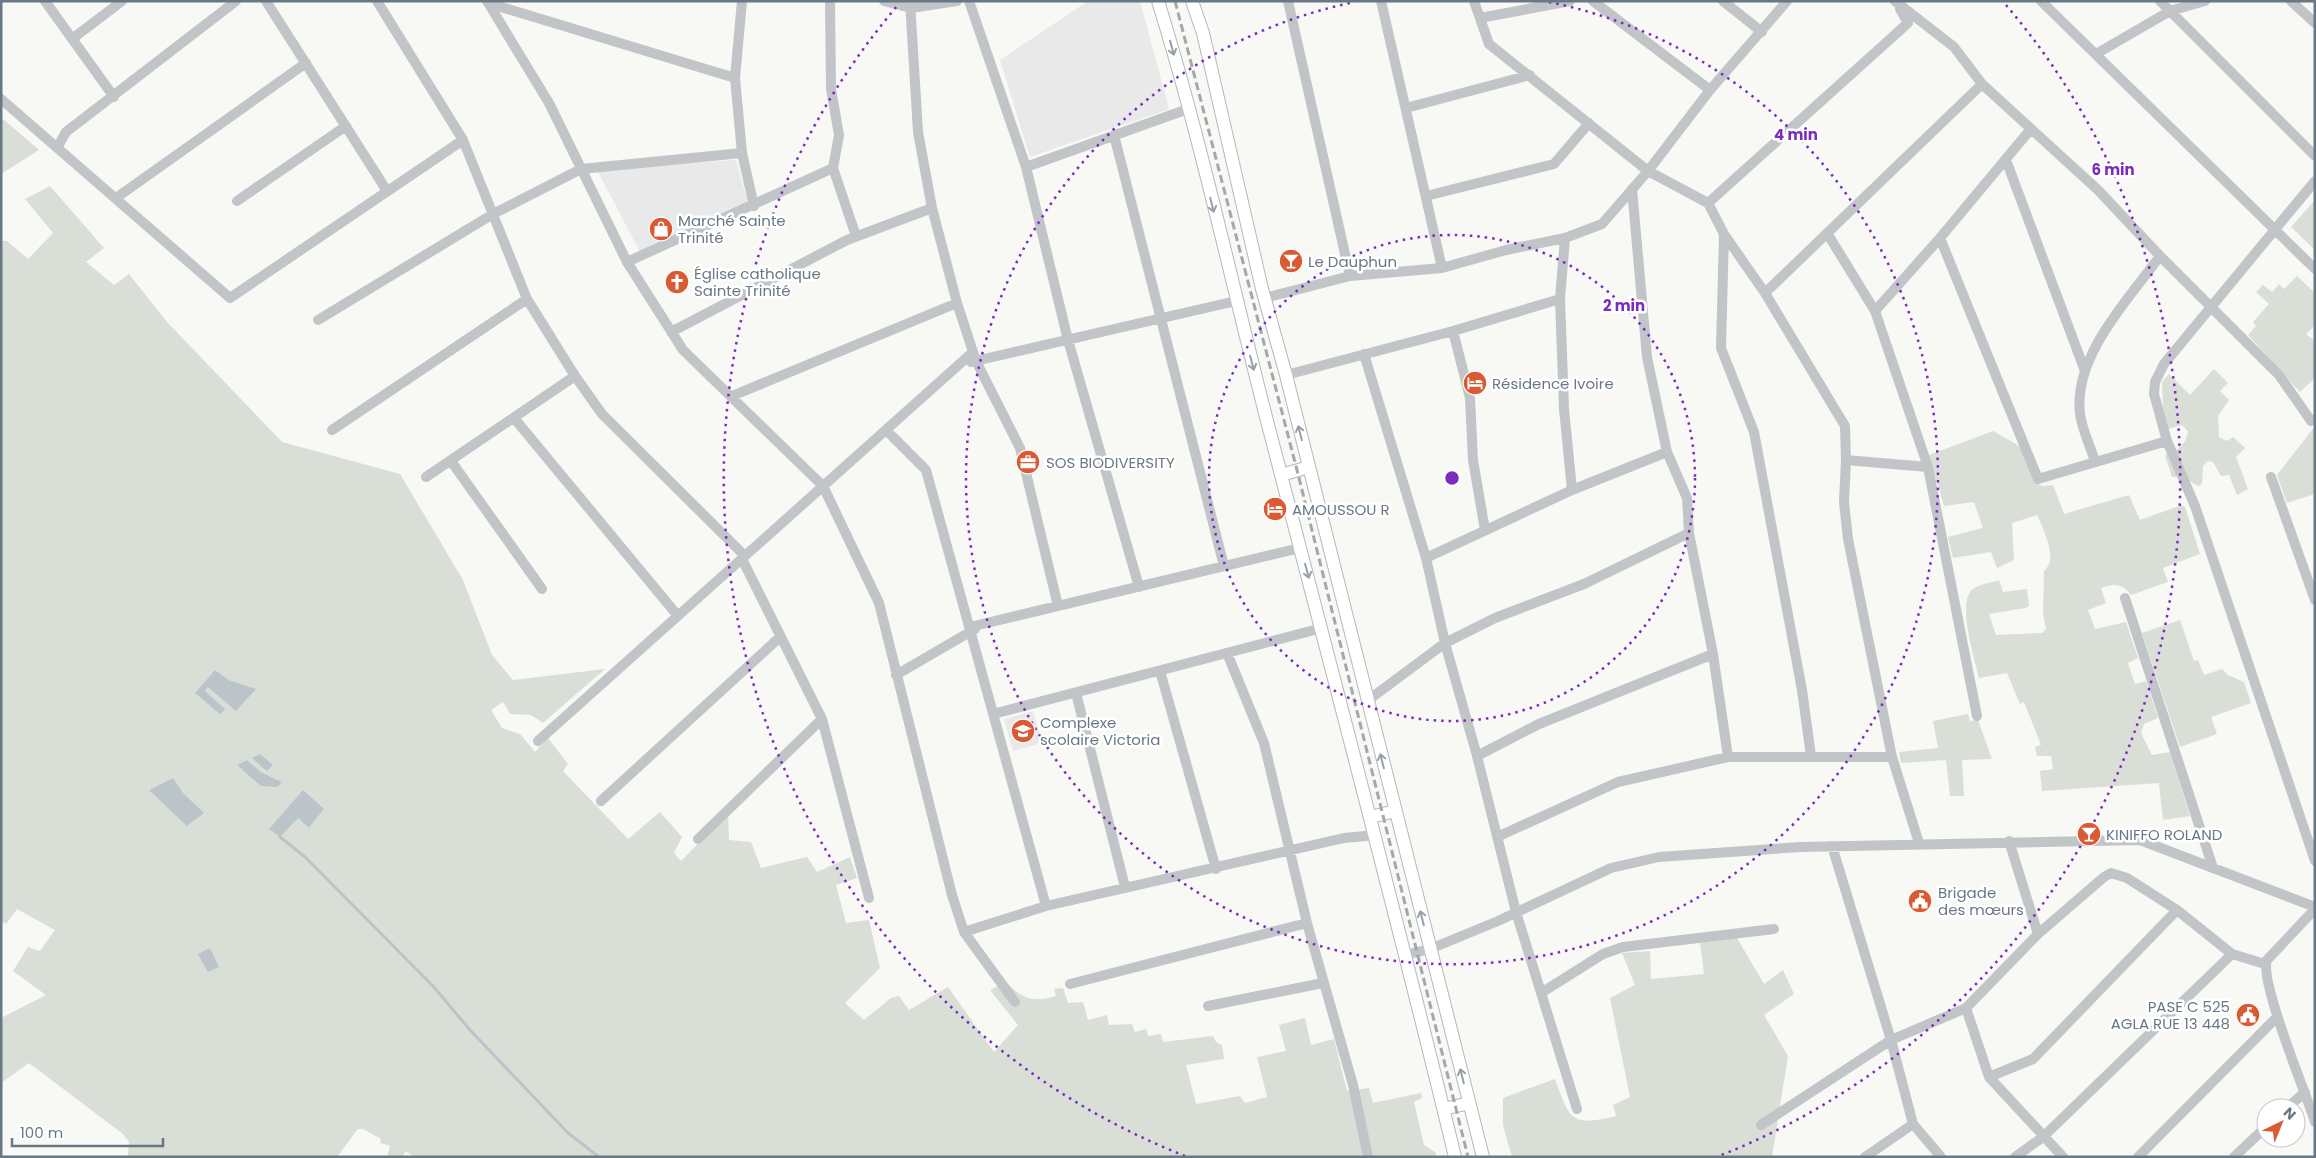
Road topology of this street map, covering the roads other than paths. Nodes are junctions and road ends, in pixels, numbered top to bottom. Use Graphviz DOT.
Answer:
graph roads {
  1 [pos="45,1"];
  2 [pos="122,1"];
  3 [pos="236,1"];
  4 [pos="266,1"];
  5 [pos="377,1"];
  6 [pos="742,1"];
  7 [pos="830,1"];
  8 [pos="884,1"];
  9 [pos="957,1"];
  10 [pos="969,1"];
  11 [pos="1158,1"];
  12 [pos="1192,1"];
  13 [pos="1288,1"];
  14 [pos="1382,1"];
  15 [pos="1474,1"];
  16 [pos="1570,1"];
  17 [pos="1593,1"];
  18 [pos="1723,1"];
  19 [pos="1787,1"];
  20 [pos="2042,1"];
  21 [pos="2160,1"];
  22 [pos="2205,1"];
  23 [pos="2291,1"];
  24 [pos="487,2"];
  25 [pos="1896,2"];
  26 [pos="911,4"];
  27 [pos="2170,11"];
  28 [pos="1480,18"];
  29 [pos="2315,23"];
  30 [pos="1762,32"];
  31 [pos="72,39"];
  32 [pos="2096,54"];
  33 [pos="306,63"];
  34 [pos="1530,75"];
  35 [pos="735,78"];
  36 [pos="1982,84"];
  37 [pos="1710,90"];
  38 [pos="114,97"];
  39 [pos="1,99"];
  40 [pos="1406,108"];
  41 [pos="1188,109"];
  42 [pos="1589,123"];
  43 [pos="346,126"];
  44 [pos="2030,130"];
  45 [pos="1114,136"];
  46 [pos="464,140"];
  47 [pos="57,148"];
  48 [pos="742,153"];
  49 [pos="2315,156"];
  50 [pos="2006,160"];
  51 [pos="1026,167"];
  52 [pos="833,168"];
  53 [pos="582,169"];
  54 [pos="1648,171"];
  55 [pos="2315,182"];
  56 [pos="1632,189"];
  57 [pos="387,191"];
  58 [pos="1426,196"];
  59 [pos="116,198"];
  60 [pos="237,201"];
  61 [pos="1708,203"];
  62 [pos="754,206"];
  63 [pos="932,208"];
  64 [pos="493,214"];
  65 [pos="2273,230"];
  66 [pos="1724,234"];
  67 [pos="1827,234"];
  68 [pos="856,236"];
  69 [pos="1565,238"];
  70 [pos="1940,238"];
  71 [pos="2160,256"];
  72 [pos="627,262"];
  73 [pos="1442,268"];
  74 [pos="2315,269"];
  75 [pos="1350,276"];
  76 [pos="1765,293"];
  77 [pos="1264,298"];
  78 [pos="1560,299"];
  79 [pos="527,300"];
  80 [pos="1236,301"];
  81 [pos="957,304"];
  82 [pos="2213,308"];
  83 [pos="1875,311"];
  84 [pos="1161,318"];
  85 [pos="318,320"];
  86 [pos="1453,331"];
  87 [pos="671,332"];
  88 [pos="1068,340"];
  89 [pos="1364,354"];
  90 [pos="975,357"];
  91 [pos="2085,371"];
  92 [pos="1286,375"];
  93 [pos="575,376"];
  94 [pos="732,396"];
  95 [pos="514,418"];
  96 [pos="2315,419"];
  97 [pos="332,430"];
  98 [pos="886,430"];
  99 [pos="2167,441"];
  100 [pos="1667,452"];
  101 [pos="1846,460"];
  102 [pos="451,461"];
  103 [pos="2096,462"];
  104 [pos="1309,467"];
  105 [pos="1928,467"];
  106 [pos="1281,476"];
  107 [pos="2271,476"];
  108 [pos="426,478"];
  109 [pos="824,486"];
  110 [pos="1572,490"];
  111 [pos="1485,530"];
  112 [pos="1689,533"];
  113 [pos="1300,548"];
  114 [pos="743,558"];
  115 [pos="1426,558"];
  116 [pos="1224,566"];
  117 [pos="1139,587"];
  118 [pos="542,589"];
  119 [pos="2125,598"];
  120 [pos="2315,600"];
  121 [pos="1058,606"];
  122 [pos="678,616"];
  123 [pos="1322,628"];
  124 [pos="971,630"];
  125 [pos="780,637"];
  126 [pos="1445,643"];
  127 [pos="1227,653"];
  128 [pos="1713,654"];
  129 [pos="1160,671"];
  130 [pos="896,675"];
  131 [pos="1076,693"];
  132 [pos="1367,701"];
  133 [pos="993,714"];
  134 [pos="1977,716"];
  135 [pos="822,719"];
  136 [pos="538,741"];
  137 [pos="1478,756"];
  138 [pos="1811,756"];
  139 [pos="1728,757"];
  140 [pos="1892,757"];
  141 [pos="601,801"];
  142 [pos="1395,811"];
  143 [pos="1371,817"];
  144 [pos="1376,834"];
  145 [pos="1497,837"];
  146 [pos="698,839"];
  147 [pos="2009,842"];
  148 [pos="1919,843"];
  149 [pos="1832,846"];
  150 [pos="1289,850"];
  151 [pos="2315,861"];
  152 [pos="2213,868"];
  153 [pos="1216,869"];
  154 [pos="1125,887"];
  155 [pos="869,898"];
  156 [pos="1046,906"];
  157 [pos="2315,908"];
  158 [pos="2177,910"];
  159 [pos="1516,912"];
  160 [pos="1307,923"];
  161 [pos="1774,929"];
  162 [pos="964,932"];
  163 [pos="2038,934"];
  164 [pos="1430,949"];
  165 [pos="2232,954"];
  166 [pos="1405,955"];
  167 [pos="2265,964"];
  168 [pos="1323,983"];
  169 [pos="1070,984"];
  170 [pos="1541,993"];
  171 [pos="1015,1002"];
  172 [pos="1208,1006"];
  173 [pos="1966,1008"];
  174 [pos="2277,1017"];
  175 [pos="1891,1040"];
  176 [pos="1989,1077"];
  177 [pos="2305,1092"];
  178 [pos="2298,1098"];
  179 [pos="1469,1103"];
  180 [pos="1444,1109"];
  181 [pos="1577,1109"];
  182 [pos="2315,1122"];
  183 [pos="1913,1124"];
  184 [pos="1761,1125"];
  185 [pos="2256,1136"];
  186 [pos="2043,1137"];
  187 [pos="1368,1157"];
  188 [pos="1455,1157"];
  189 [pos="1483,1157"];
  190 [pos="1865,1157"];
  191 [pos="1941,1157"];
  192 [pos="2015,1157"];
  193 [pos="2063,1157"];
  194 [pos="2138,1157"];
  195 [pos="2234,1157"];
  1 -- 31 [label="street"];
  2 -- 31 [label="street"];
  3 -- 38 [label="street"];
  4 -- 33 [label="street"];
  5 -- 46 [label="street"];
  6 -- 35 [label="street"];
  7 -- 52 [label="street"];
  8 -- 26 [label="street"];
  9 -- 26 [label="street"];
  10 -- 51 [label="street"];
  11 -- 41 [label="main road, one-way"];
  12 -- 77 [label="main road"];
  13 -- 75 [label="street"];
  14 -- 40 [label="street"];
  15 -- 28 [label="street"];
  16 -- 28 [label="street"];
  17 -- 37 [label="street"];
  18 -- 30 [label="street"];
  19 -- 30 [label="street"];
  20 -- 32 [label="street"];
  21 -- 27 [label="street"];
  22 -- 27 [label="street"];
  23 -- 29 [label="street"];
  24 -- 35 [label="street"];
  24 -- 53 [label="street"];
  25 -- 36 [label="street"];
  25 -- 61 [label="street"];
  26 -- 63 [label="street"];
  27 -- 32 [label="street"];
  27 -- 49 [label="street"];
  28 -- 34 [label="street"];
  30 -- 37 [label="street"];
  31 -- 38 [label="street"];
  32 -- 65 [label="street"];
  33 -- 43 [label="street"];
  33 -- 59 [label="street"];
  34 -- 40 [label="street"];
  34 -- 42 [label="street"];
  35 -- 48 [label="street"];
  36 -- 44 [label="street"];
  36 -- 67 [label="street"];
  37 -- 54 [label="street"];
  38 -- 47 [label="street"];
  39 -- 47 [label="street"];
  40 -- 58 [label="street"];
  41 -- 45 [label="street"];
  41 -- 80 [label="main road, one-way"];
  42 -- 54 [label="street"];
  42 -- 58 [label="street"];
  43 -- 57 [label="street"];
  43 -- 60 [label="street"];
  44 -- 50 [label="street"];
  44 -- 71 [label="street"];
  45 -- 51 [label="street"];
  45 -- 84 [label="street"];
  46 -- 57 [label="street"];
  46 -- 64 [label="street"];
  47 -- 59 [label="street"];
  48 -- 53 [label="street"];
  48 -- 62 [label="street"];
  50 -- 70 [label="street"];
  50 -- 91 [label="street"];
  51 -- 88 [label="street"];
  52 -- 62 [label="street"];
  52 -- 68 [label="street"];
  53 -- 64 [label="street"];
  53 -- 72 [label="street"];
  54 -- 56 [label="street"];
  54 -- 61 [label="street"];
  55 -- 65 [label="street"];
  56 -- 69 [label="street"];
  56 -- 100 [label="street"];
  57 -- 59 [label="street"];
  58 -- 73 [label="street"];
  61 -- 66 [label="street"];
  62 -- 72 [label="street"];
  63 -- 68 [label="street"];
  63 -- 81 [label="street"];
  64 -- 79 [label="street"];
  64 -- 85 [label="street"];
  65 -- 74 [label="street"];
  65 -- 82 [label="street"];
  66 -- 76 [label="street"];
  66 -- 138 [label="street"];
  67 -- 76 [label="street"];
  67 -- 83 [label="street"];
  68 -- 87 [label="street"];
  69 -- 73 [label="street"];
  69 -- 78 [label="street"];
  70 -- 83 [label="street"];
  70 -- 103 [label="street"];
  71 -- 82 [label="street"];
  71 -- 91 [label="street"];
  72 -- 87 [label="street"];
  73 -- 75 [label="street"];
  75 -- 77 [label="street"];
  76 -- 101 [label="street"];
  77 -- 92 [label="main road"];
  78 -- 86 [label="street"];
  78 -- 110 [label="street"];
  79 -- 93 [label="street"];
  79 -- 97 [label="street"];
  80 -- 84 [label="street"];
  80 -- 106 [label="main road, one-way"];
  81 -- 90 [label="street"];
  81 -- 94 [label="street"];
  82 -- 96 [label="street"];
  82 -- 99 [label="street"];
  83 -- 105 [label="street"];
  84 -- 88 [label="street"];
  84 -- 116 [label="street"];
  86 -- 89 [label="street"];
  86 -- 111 [label="street"];
  87 -- 94 [label="street"];
  88 -- 90 [label="street"];
  88 -- 117 [label="street"];
  89 -- 92 [label="street"];
  89 -- 115 [label="street"];
  90 -- 98 [label="street"];
  90 -- 121 [label="street"];
  91 -- 103 [label="street"];
  104 -- 92 [label="main road, one-way"];
  93 -- 95 [label="street"];
  93 -- 114 [label="street"];
  94 -- 109 [label="street"];
  95 -- 102 [label="street"];
  95 -- 122 [label="street"];
  98 -- 109 [label="street"];
  98 -- 124 [label="street"];
  99 -- 103 [label="street"];
  99 -- 151 [label="street"];
  100 -- 110 [label="street"];
  100 -- 112 [label="street"];
  101 -- 105 [label="street"];
  101 -- 140 [label="street"];
  102 -- 108 [label="street"];
  102 -- 118 [label="street"];
  104 -- 106 [label="main road"];
  104 -- 132 [label="main road"];
  105 -- 134 [label="street"];
  106 -- 113 [label="main road"];
  107 -- 120 [label="street"];
  109 -- 114 [label="street"];
  109 -- 130 [label="street"];
  110 -- 111 [label="street"];
  111 -- 115 [label="street"];
  112 -- 126 [label="street"];
  112 -- 128 [label="street"];
  113 -- 116 [label="street"];
  113 -- 123 [label="main road, one-way"];
  114 -- 122 [label="street"];
  114 -- 125 [label="street"];
  115 -- 126 [label="street"];
  116 -- 117 [label="street"];
  117 -- 121 [label="street"];
  119 -- 152 [label="street"];
  121 -- 124 [label="street"];
  122 -- 136 [label="street"];
  123 -- 127 [label="street"];
  123 -- 143 [label="main road"];
  124 -- 130 [label="street"];
  124 -- 133 [label="street"];
  125 -- 135 [label="street"];
  125 -- 141 [label="street"];
  126 -- 132 [label="street"];
  126 -- 137 [label="street"];
  127 -- 129 [label="street"];
  127 -- 150 [label="street"];
  128 -- 137 [label="street"];
  128 -- 139 [label="street"];
  129 -- 131 [label="street"];
  129 -- 153 [label="street"];
  130 -- 162 [label="street"];
  131 -- 133 [label="street"];
  131 -- 154 [label="street"];
  142 -- 132 [label="main road, one-way"];
  133 -- 156 [label="street"];
  135 -- 146 [label="street"];
  135 -- 155 [label="street"];
  137 -- 145 [label="street"];
  138 -- 139 [label="street"];
  138 -- 140 [label="street"];
  139 -- 145 [label="street"];
  140 -- 148 [label="street"];
  142 -- 143 [label="main road"];
  164 -- 142 [label="main road, one-way"];
  143 -- 144 [label="main road"];
  144 -- 150 [label="street"];
  144 -- 166 [label="main road"];
  145 -- 159 [label="street"];
  147 -- 148 [label="street"];
  147 -- 152 [label="street"];
  147 -- 163 [label="street"];
  148 -- 149 [label="street"];
  149 -- 159 [label="street"];
  149 -- 175 [label="street"];
  150 -- 153 [label="street"];
  150 -- 160 [label="street"];
  152 -- 157 [label="street"];
  153 -- 154 [label="street"];
  154 -- 156 [label="street"];
  156 -- 162 [label="street"];
  157 -- 167 [label="street"];
  158 -- 163 [label="street"];
  158 -- 165 [label="street"];
  158 -- 176 [label="street"];
  159 -- 164 [label="street"];
  159 -- 170 [label="street"];
  160 -- 168 [label="street"];
  160 -- 169 [label="street"];
  161 -- 170 [label="street"];
  162 -- 171 [label="street"];
  163 -- 173 [label="street"];
  164 -- 166 [label="street"];
  179 -- 164 [label="main road, one-way"];
  165 -- 167 [label="street"];
  165 -- 186 [label="street"];
  166 -- 180 [label="main road"];
  167 -- 174 [label="street"];
  168 -- 172 [label="street"];
  168 -- 187 [label="street"];
  170 -- 181 [label="street"];
  173 -- 175 [label="street"];
  173 -- 176 [label="street"];
  174 -- 177 [label="street"];
  174 -- 194 [label="street"];
  175 -- 183 [label="street"];
  175 -- 184 [label="street"];
  176 -- 186 [label="street"];
  177 -- 178 [label="street"];
  177 -- 182 [label="street"];
  179 -- 180 [label="main road"];
  179 -- 189 [label="main road"];
  180 -- 188 [label="main road"];
  183 -- 190 [label="street"];
  183 -- 191 [label="street"];
  185 -- 195 [label="street"];
  186 -- 192 [label="street"];
  186 -- 193 [label="street"];
}
